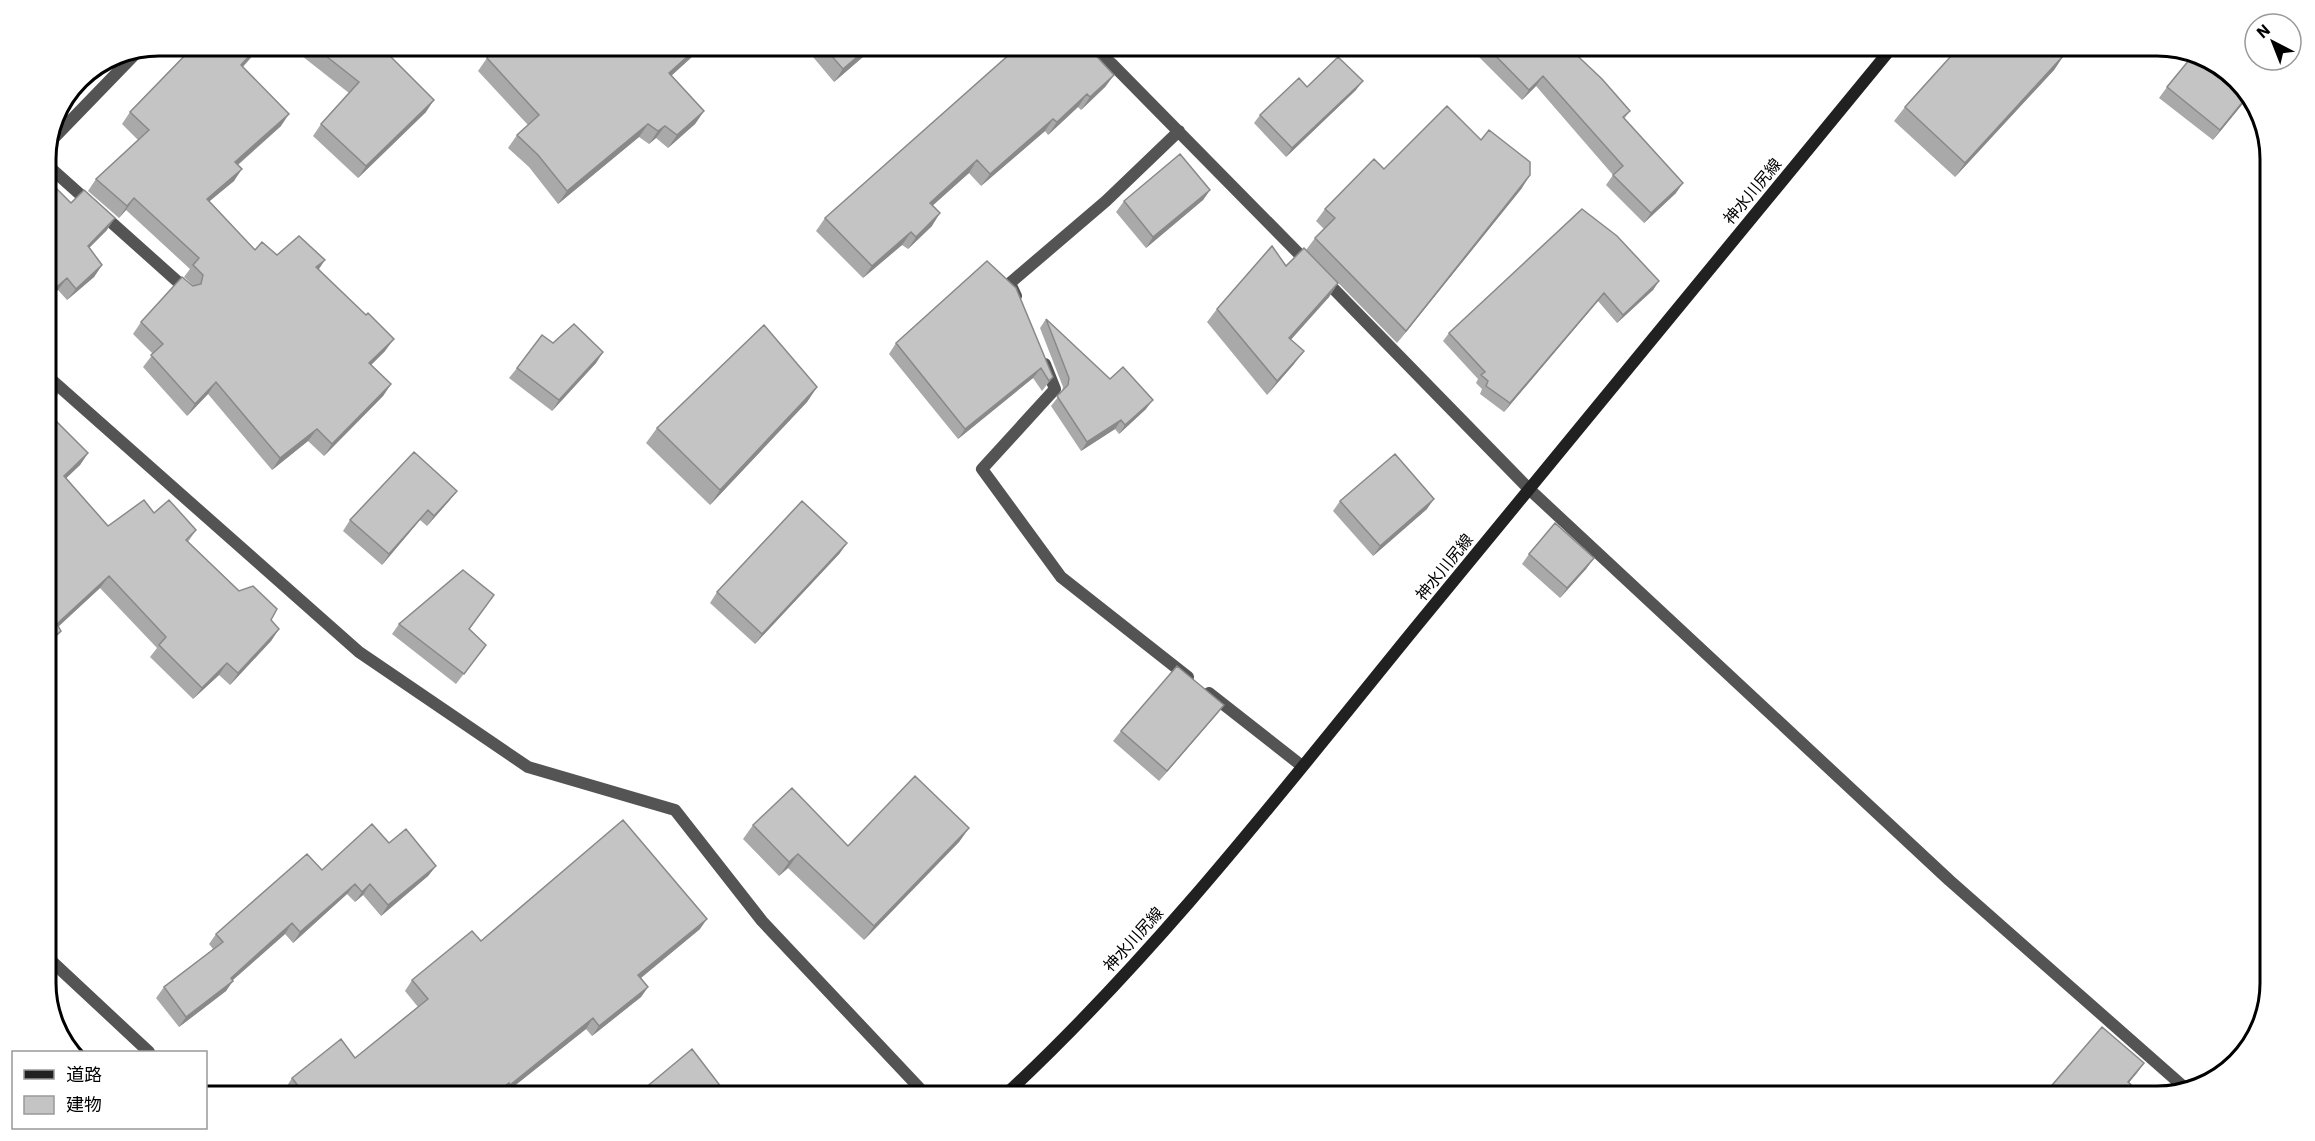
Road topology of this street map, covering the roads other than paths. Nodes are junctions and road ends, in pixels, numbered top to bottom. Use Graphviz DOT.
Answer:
graph roads {
  1 [pos="1102,56"];
  2 [pos="1885,56"];
  3 [pos="130,60"];
  4 [pos="1179,131"];
  5 [pos="59,133"];
  6 [pos="56,173"];
  7 [pos="187,290"];
  8 [pos="1024,311"];
  9 [pos="1039,350"];
  10 [pos="56,384"];
  11 [pos="1529,489"];
  12 [pos="1302,766"];
  13 [pos="56,965"];
  14 [pos="147,1051"];
  15 [pos="2179,1083"];
  16 [pos="918,1086"];
  17 [pos="1015,1086"];
  1 -- 4 [label="street"];
  2 -- 11 [label="main road, 神水川尻線"];
  3 -- 5 [label="street"];
  4 -- 8 [label="street"];
  4 -- 11 [label="street"];
  6 -- 7 [label="street"];
  9 -- 12 [label="street"];
  10 -- 16 [label="street"];
  11 -- 12 [label="main road, 神水川尻線"];
  11 -- 15 [label="street"];
  12 -- 17 [label="main road, 神水川尻線"];
  13 -- 14 [label="street"];
}
